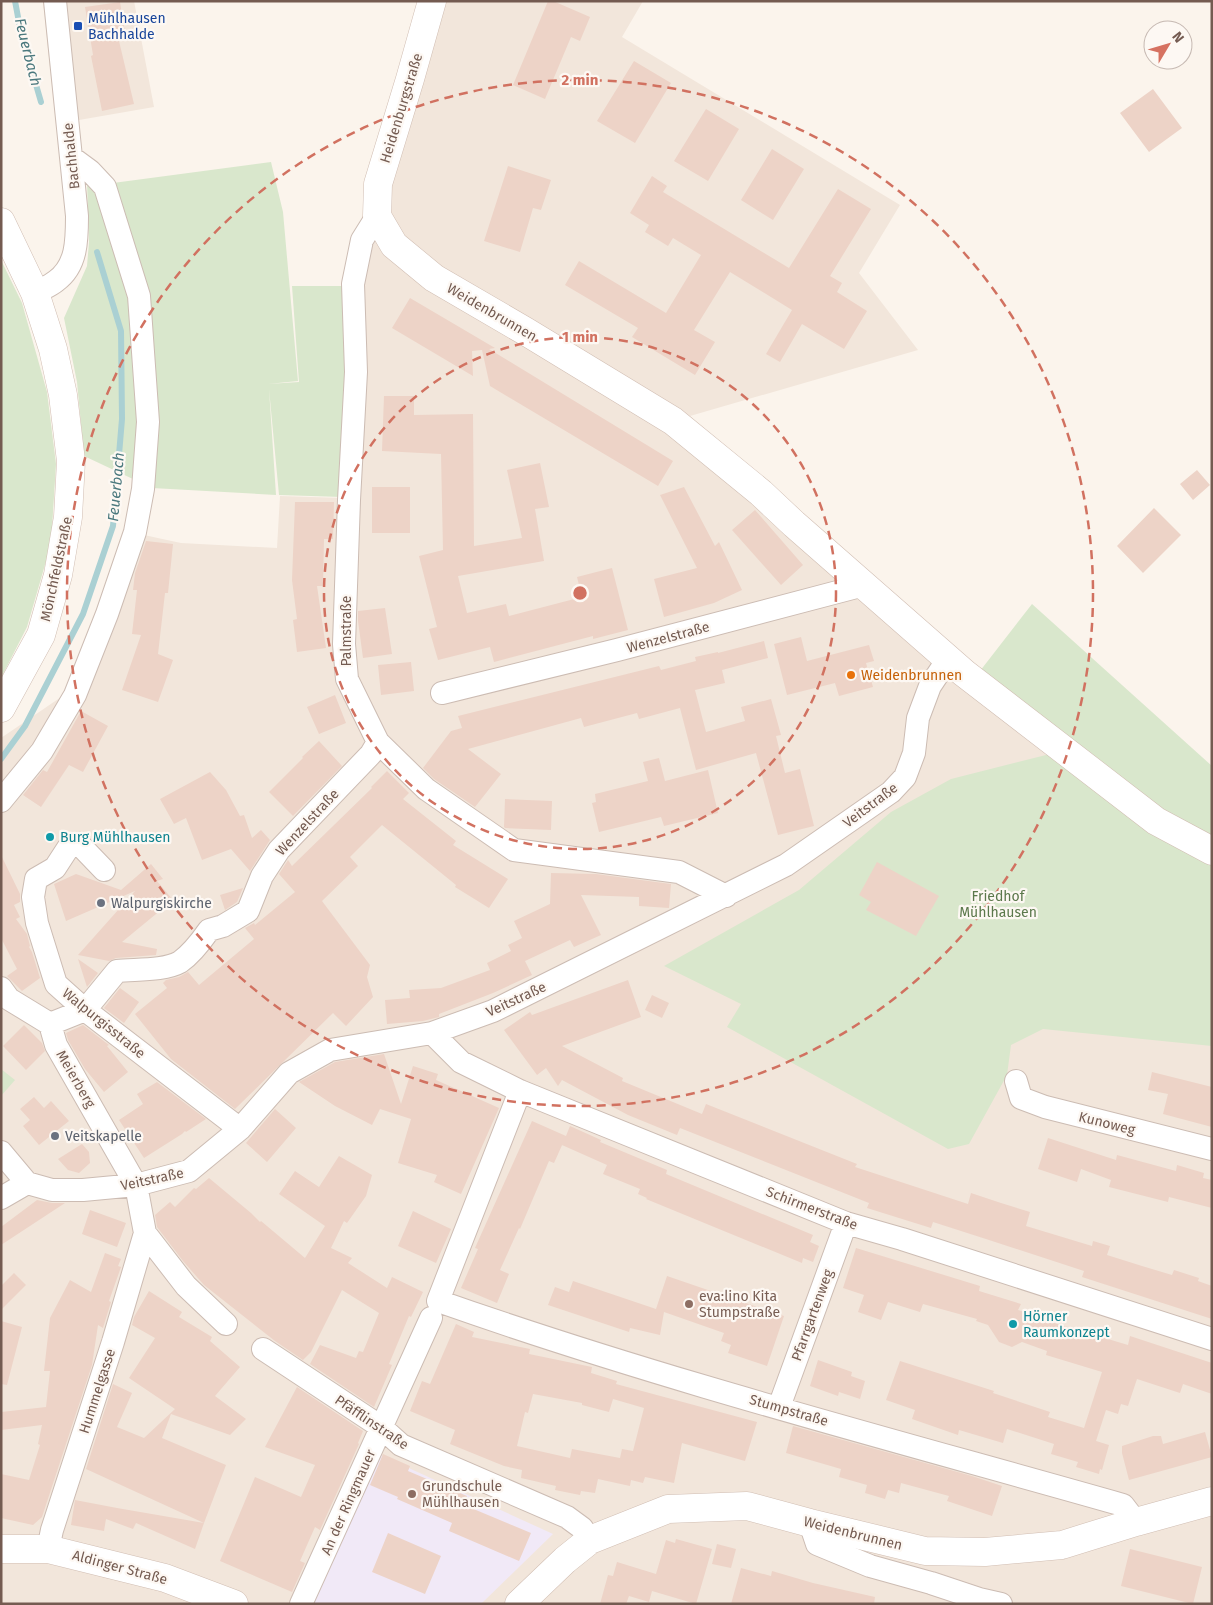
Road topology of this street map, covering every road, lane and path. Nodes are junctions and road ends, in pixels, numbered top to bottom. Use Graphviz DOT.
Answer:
graph roads {
  1 [pos="55,1"];
  2 [pos="432,1"];
  3 [pos="71,157"];
  4 [pos="377,216"];
  5 [pos="1,222"];
  6 [pos="35,292"];
  7 [pos="864,585"];
  8 [pos="948,659"];
  9 [pos="442,693"];
  10 [pos="1,708"];
  11 [pos="378,742"];
  12 [pos="1,802"];
  13 [pos="1212,851"];
  14 [pos="104,870"];
  15 [pos="726,896"];
  16 [pos="1,988"];
  17 [pos="85,1010"];
  18 [pos="50,1024"];
  19 [pos="432,1033"];
  20 [pos="1016,1081"];
  21 [pos="520,1091"];
  22 [pos="240,1129"];
  23 [pos="1212,1149"];
  24 [pos="1,1152"];
  25 [pos="27,1183"];
  26 [pos="136,1185"];
  27 [pos="1,1198"];
  28 [pos="846,1223"];
  29 [pos="145,1233"];
  30 [pos="434,1309"];
  31 [pos="226,1324"];
  32 [pos="1212,1339"];
  33 [pos="263,1350"];
  34 [pos="779,1407"];
  35 [pos="381,1427"];
  36 [pos="1212,1501"];
  37 [pos="1136,1522"];
  38 [pos="810,1523"];
  39 [pos="590,1540"];
  40 [pos="1,1549"];
  41 [pos="48,1549"];
  42 [pos="978,1601"];
  43 [pos="234,1604"];
  44 [pos="301,1604"];
  45 [pos="519,1604"];
  46 [pos="1001,1604"];
  1 -- 3 [label="street, Bachhalde"];
  2 -- 4 [label="street, Heidenburgstraße"];
  3 -- 6 [label="street, Bachhalde"];
  3 -- 12 [label="street"];
  4 -- 7 [label="street, Weidenbrunnen"];
  4 -- 11 [label="street, Palmstraße"];
  5 -- 6 [label="street, Mönchfeldstraße"];
  6 -- 10 [label="street, Mönchfeldstraße"];
  7 -- 8 [label="street, Weidenbrunnen"];
  7 -- 9 [label="street, Wenzelstraße"];
  8 -- 13 [label="street, Weidenbrunnen"];
  8 -- 15 [label="street, Veitstraße"];
  11 -- 15 [label="street, Palmstraße"];
  11 -- 17 [label="street, Wenzelstraße"];
  14 -- 17 [label="street, Walpurgisstraße"];
  15 -- 19 [label="street, Veitstraße"];
  16 -- 18 [label="street"];
  17 -- 18 [label="street, Wenzelstraße"];
  17 -- 22 [label="street, Walpurgisstraße"];
  18 -- 26 [label="street, Meierberg"];
  19 -- 21 [label="street, Schirmerstraße"];
  19 -- 22 [label="street, Veitstraße"];
  20 -- 23 [label="street, Kunoweg"];
  21 -- 28 [label="street, Schirmerstraße"];
  21 -- 30 [label="street, An der Ringmauer"];
  22 -- 26 [label="street, Veitstraße"];
  24 -- 25 [label="street"];
  25 -- 26 [label="street, Veitstraße"];
  25 -- 27 [label="street"];
  26 -- 29 [label="street"];
  28 -- 32 [label="street, Schirmerstraße"];
  28 -- 34 [label="street, Pfarrgartenweg"];
  29 -- 31 [label="street"];
  29 -- 41 [label="street, Hummelgasse"];
  30 -- 34 [label="street, Stumpstraße"];
  30 -- 35 [label="street, An der Ringmauer"];
  33 -- 35 [label="street, Pfäfflinstraße"];
  34 -- 37 [label="street, Stumpstraße"];
  35 -- 39 [label="street, Pfäfflinstraße"];
  35 -- 44 [label="street, An der Ringmauer"];
  36 -- 37 [label="street, Weidenbrunnen"];
  37 -- 38 [label="street, Weidenbrunnen"];
  38 -- 39 [label="street, Weidenbrunnen"];
  38 -- 42 [label="street"];
  39 -- 45 [label="street, Weidenbrunnen"];
  40 -- 41 [label="street, Aldinger Straße"];
  41 -- 43 [label="street, Aldinger Straße"];
  42 -- 46 [label="street"];
}
